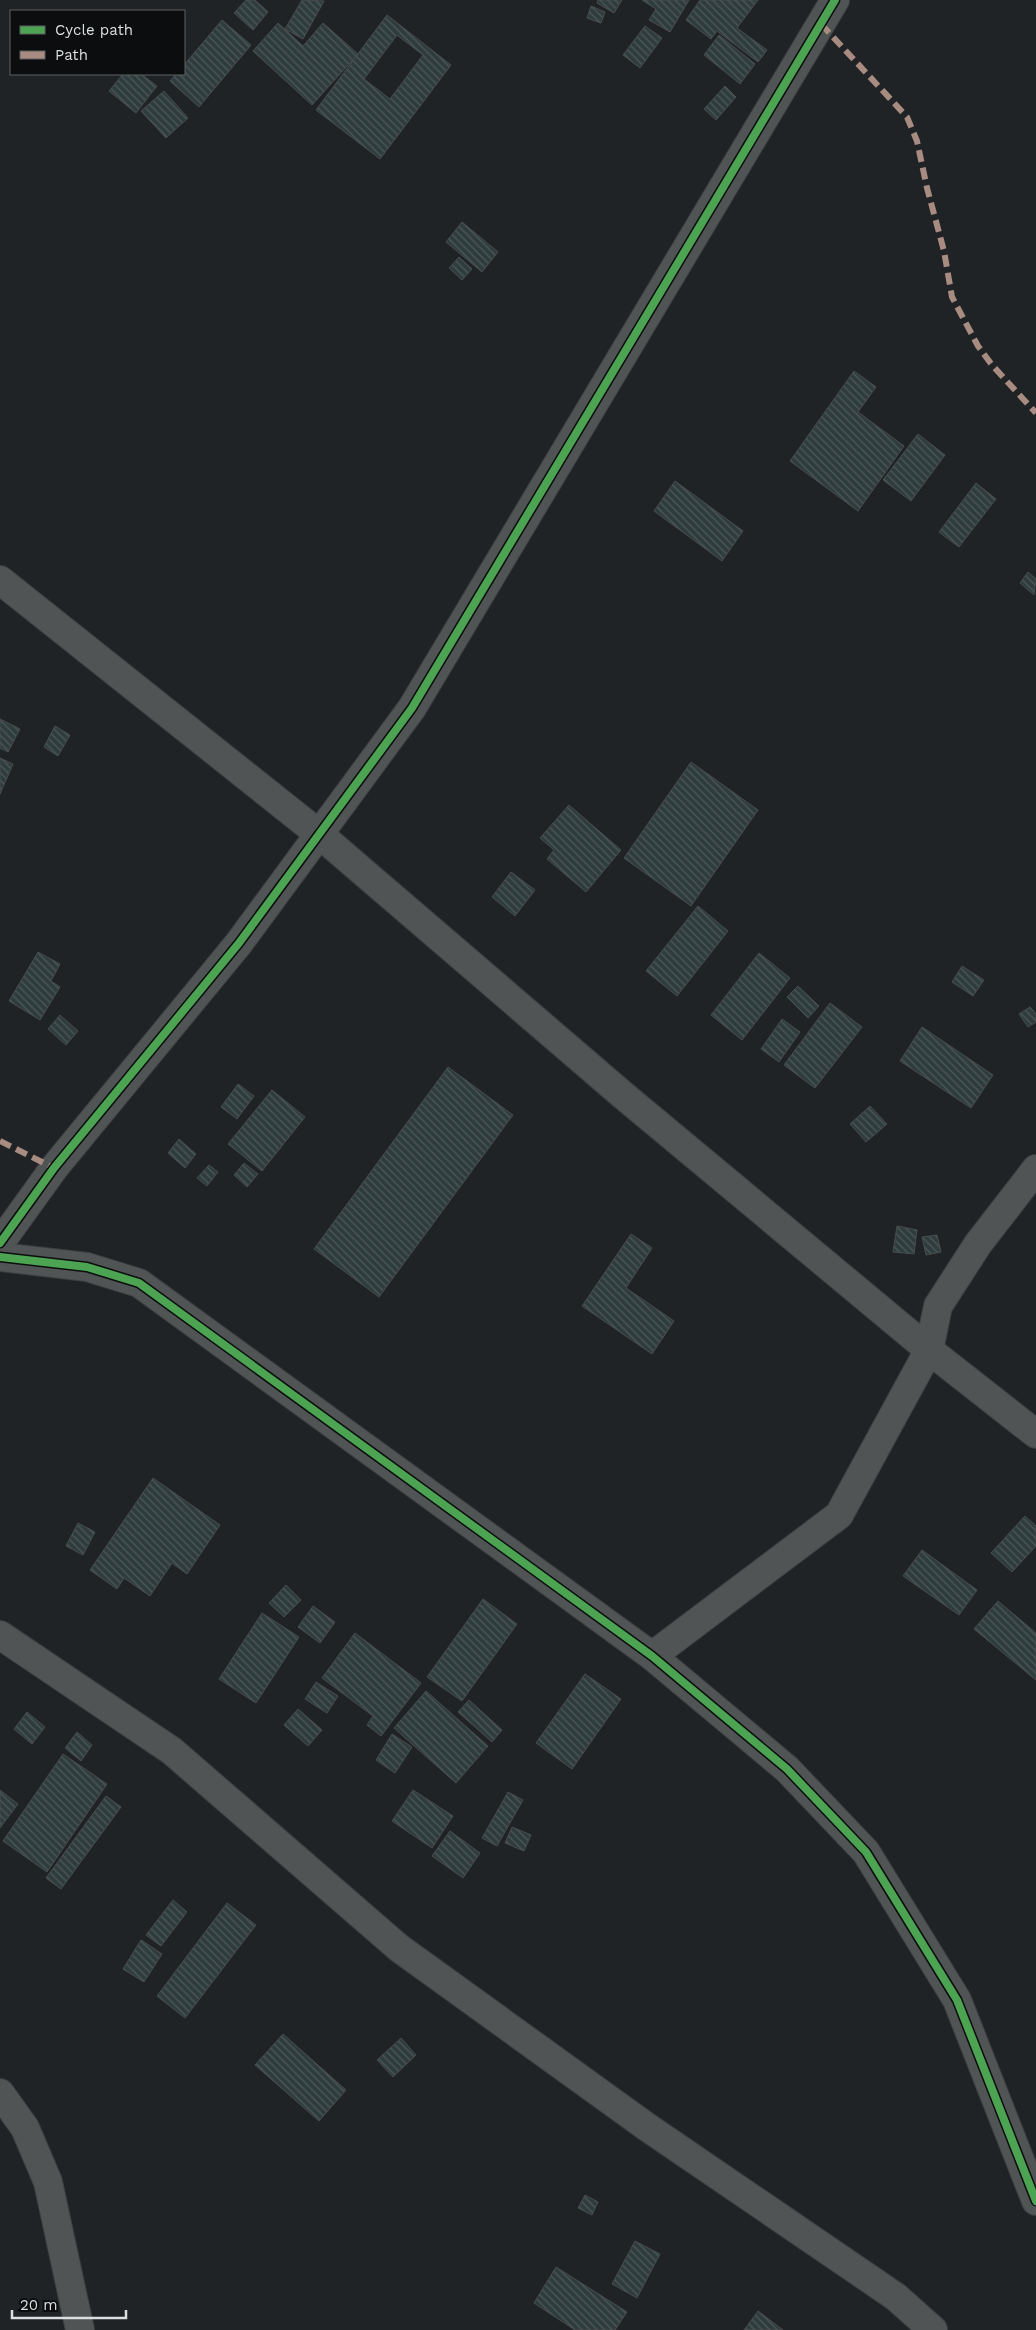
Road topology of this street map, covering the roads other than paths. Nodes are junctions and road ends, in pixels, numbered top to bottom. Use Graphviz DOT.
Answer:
graph roads {
  1 [pos="835,0"];
  2 [pos="0,580"];
  3 [pos="319,834"];
  4 [pos="1036,1168"];
  5 [pos="0,1243"];
  6 [pos="0,1257"];
  7 [pos="929,1350"];
  8 [pos="1036,1434"];
  9 [pos="0,1635"];
  10 [pos="652,1656"];
  11 [pos="0,2093"];
  12 [pos="1036,2201"];
  13 [pos="80,2330"];
  14 [pos="933,2330"];
  1 -- 3 [label="street"];
  2 -- 3 [label="street"];
  3 -- 5 [label="street"];
  3 -- 7 [label="street"];
  4 -- 7 [label="street"];
  6 -- 10 [label="street"];
  7 -- 8 [label="street"];
  7 -- 10 [label="street"];
  9 -- 14 [label="street"];
  10 -- 12 [label="street"];
  11 -- 13 [label="street"];
}
